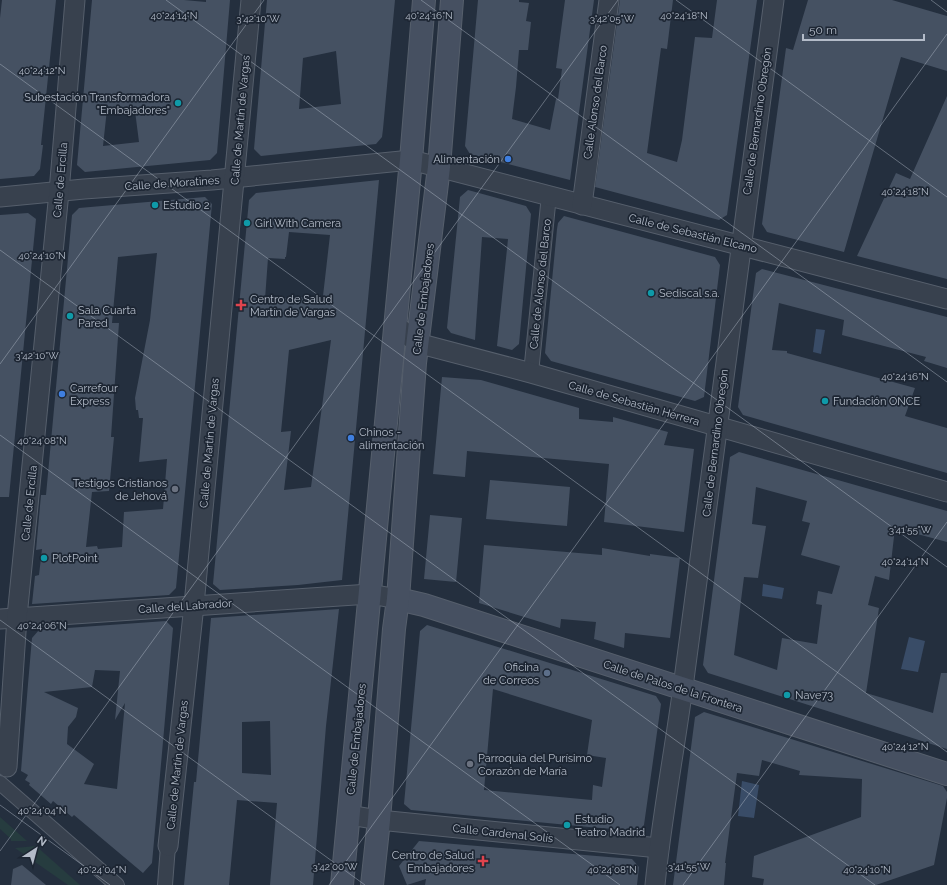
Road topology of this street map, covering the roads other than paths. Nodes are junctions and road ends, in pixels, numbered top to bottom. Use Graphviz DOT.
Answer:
graph roads {
  1 [pos="75,0"];
  2 [pos="251,0"];
  3 [pos="424,0"];
  4 [pos="452,0"];
  5 [pos="609,0"];
  6 [pos="774,0"];
  7 [pos="411,160"];
  8 [pos="439,167"];
  9 [pos="235,178"];
  10 [pos="59,192"];
  11 [pos="549,195"];
  12 [pos="0,197"];
  13 [pos="582,205"];
  14 [pos="740,245"];
  15 [pos="947,298"];
  16 [pos="396,325"];
  17 [pos="417,343"];
  18 [pos="531,373"];
  19 [pos="716,427"];
  20 [pos="947,492"];
  21 [pos="370,594"];
  22 [pos="398,599"];
  23 [pos="194,605"];
  24 [pos="9,618"];
  25 [pos="683,689"];
  26 [pos="12,704"];
  27 [pos="0,736"];
  28 [pos="947,774"];
  29 [pos="4,775"];
  30 [pos="349,815"];
  31 [pos="378,820"];
  32 [pos="168,846"];
  33 [pos="659,848"];
  34 [pos="117,885"];
  35 [pos="165,885"];
  36 [pos="342,885"];
  37 [pos="372,885"];
  38 [pos="655,885"];
  1 -- 10 [label="street, Calle de Ercilla"];
  2 -- 9 [label="street, Calle de Martín de Vargas"];
  3 -- 7 [label="main road, Calle de Embajadores"];
  4 -- 8 [label="main road, Calle de Embajadores"];
  5 -- 13 [label="street, Calle Alonso del Barco"];
  6 -- 14 [label="street, Calle de Bernardino Obregón"];
  7 -- 8 [label="street, Calle de Moratines"];
  7 -- 9 [label="street, Calle de Moratines"];
  7 -- 16 [label="main road, Calle de Embajadores"];
  8 -- 11 [label="street, Calle de Sebastián Elcano"];
  8 -- 17 [label="main road, Calle de Embajadores"];
  9 -- 10 [label="street, Calle de Moratines"];
  9 -- 23 [label="street, Calle de Martín de Vargas"];
  10 -- 12 [label="street, Calle de Moratines"];
  10 -- 24 [label="street, Calle de Ercilla"];
  11 -- 13 [label="street, Calle de Sebastián Elcano"];
  11 -- 18 [label="street, Calle de Alonso del Barco"];
  13 -- 14 [label="street, Calle de Sebastián Elcano"];
  14 -- 15 [label="street, Calle de Sebastián Elcano"];
  14 -- 19 [label="street, Calle de Bernardino Obregón"];
  16 -- 17 [label="street, Calle de Sebastián Herrera"];
  16 -- 21 [label="main road, Calle de Embajadores"];
  17 -- 18 [label="street, Calle de Sebastián Herrera"];
  17 -- 22 [label="main road, Calle de Embajadores"];
  18 -- 19 [label="street, Calle de Sebastián Herrera"];
  19 -- 20 [label="street, Calle de Sebastián Herrera"];
  19 -- 25 [label="street, Calle de Bernardino Obregón"];
  21 -- 22 [label="street"];
  21 -- 23 [label="street, Calle del Labrador"];
  21 -- 30 [label="main road, Calle de Embajadores"];
  22 -- 25 [label="main road, Calle de Palos de la Frontera"];
  22 -- 31 [label="main road, Calle de Embajadores"];
  23 -- 24 [label="street, Calle del Labrador"];
  23 -- 32 [label="street, Calle de Martín de Vargas"];
  24 -- 26 [label="street, Calle de Ercilla"];
  25 -- 28 [label="main road, Calle de Palos de la Frontera"];
  25 -- 33 [label="street, Calle de Bernardino Obregón"];
  26 -- 27 [label="street"];
  26 -- 29 [label="street, Calle de Ercilla"];
  29 -- 34 [label="street"];
  30 -- 31 [label="street, Calle Cardenal Solís"];
  30 -- 36 [label="main road, Calle de Embajadores"];
  31 -- 33 [label="street, Calle Cardenal Solís"];
  31 -- 37 [label="main road, Calle de Embajadores"];
  32 -- 35 [label="street, Calle de Martín de Vargas"];
  33 -- 38 [label="street, Calle de Bernardino Obregón"];
}
